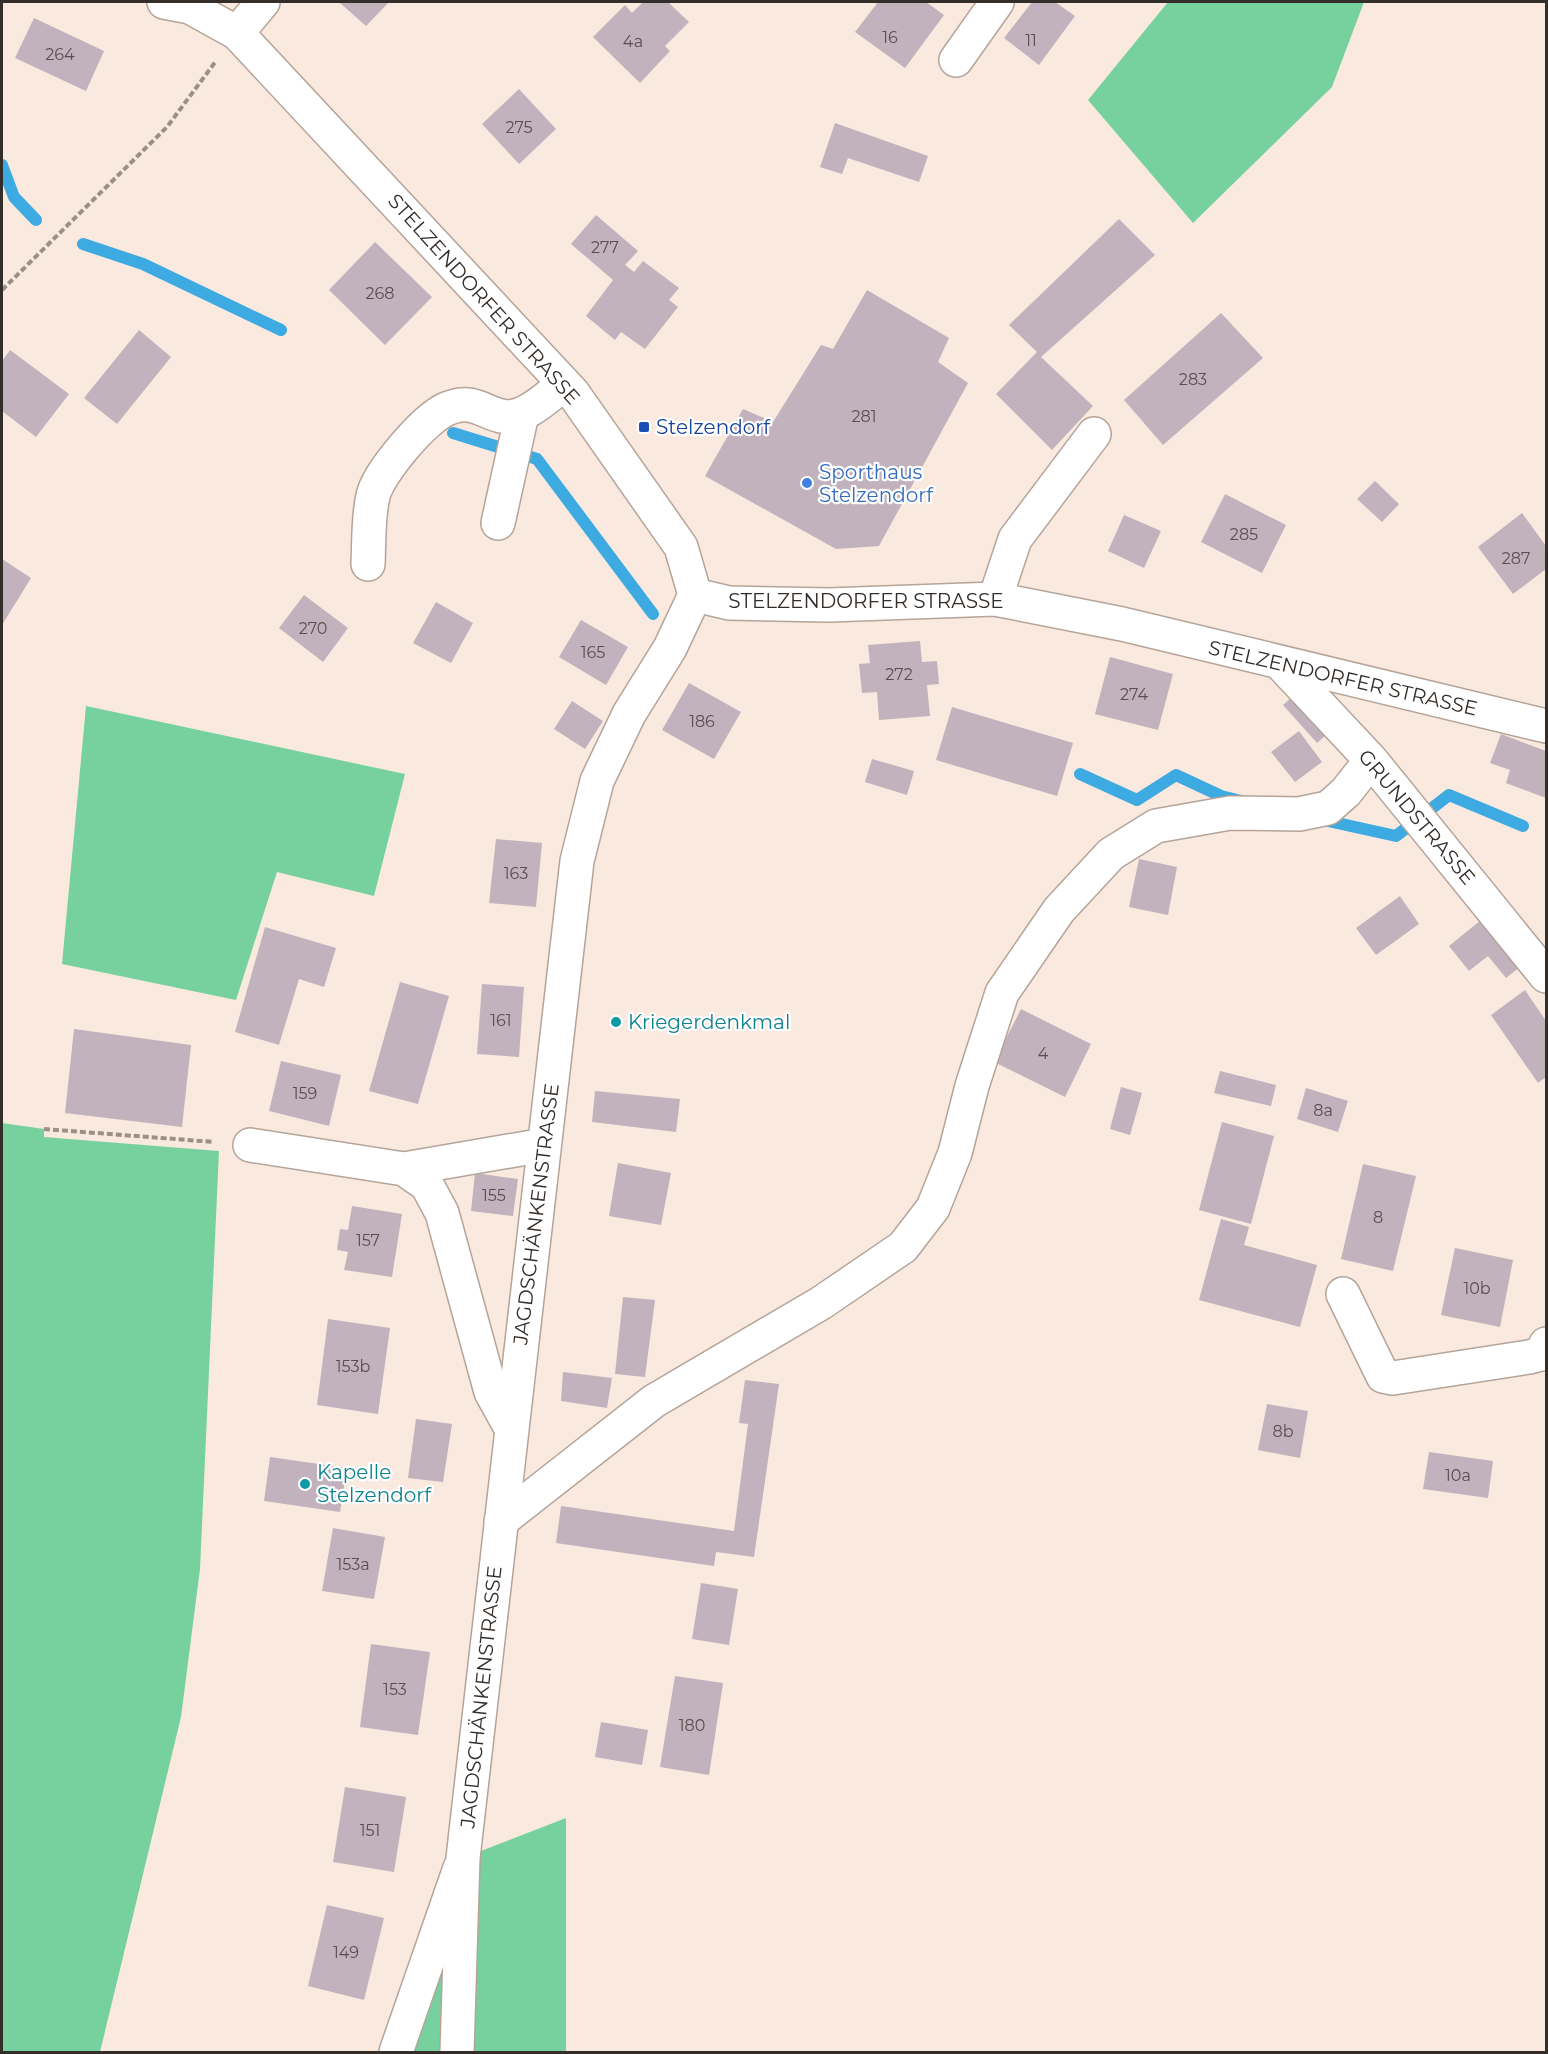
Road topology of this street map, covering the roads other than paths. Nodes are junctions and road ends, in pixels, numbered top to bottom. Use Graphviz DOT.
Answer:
graph roads {
  1 [pos="164,2"];
  2 [pos="263,2"];
  3 [pos="997,2"];
  4 [pos="237,33"];
  5 [pos="956,60"];
  6 [pos="564,384"];
  7 [pos="522,414"];
  8 [pos="1094,434"];
  9 [pos="498,523"];
  10 [pos="368,564"];
  11 [pos="695,595"];
  12 [pos="995,599"];
  13 [pos="1281,664"];
  14 [pos="1546,726"];
  15 [pos="1371,760"];
  16 [pos="1546,976"];
  17 [pos="250,1145"];
  18 [pos="544,1145"];
  19 [pos="404,1169"];
  20 [pos="1343,1294"];
  21 [pos="1546,1344"];
  22 [pos="511,1428"];
  23 [pos="501,1521"];
  24 [pos="463,1858"];
  25 [pos="396,2052"];
  26 [pos="457,2052"];
  1 -- 4 [label="main road, STELZENDORFER STRASSE"];
  2 -- 4 [label="main road"];
  3 -- 5 [label="main road"];
  4 -- 6 [label="main road, STELZENDORFER STRASSE"];
  6 -- 7 [label="main road"];
  6 -- 11 [label="main road, STELZENDORFER STRASSE"];
  7 -- 9 [label="main road"];
  7 -- 10 [label="main road"];
  8 -- 12 [label="main road"];
  11 -- 12 [label="main road, STELZENDORFER STRASSE"];
  11 -- 18 [label="main road, JAGDSCHÄNKENSTRASSE"];
  12 -- 13 [label="main road, STELZENDORFER STRASSE"];
  13 -- 14 [label="main road, STELZENDORFER STRASSE"];
  13 -- 15 [label="main road, GRUNDSTRASSE"];
  15 -- 16 [label="main road, GRUNDSTRASSE"];
  15 -- 23 [label="main road"];
  17 -- 19 [label="main road"];
  18 -- 19 [label="main road"];
  18 -- 22 [label="main road, JAGDSCHÄNKENSTRASSE"];
  19 -- 22 [label="main road"];
  20 -- 21 [label="main road"];
  22 -- 23 [label="main road, JAGDSCHÄNKENSTRASSE"];
  23 -- 24 [label="main road, JAGDSCHÄNKENSTRASSE"];
  24 -- 25 [label="main road, JAGDSCHÄNKENSTRASSE"];
  24 -- 26 [label="main road, JAGDSCHÄNKENSTRASSE"];
}
